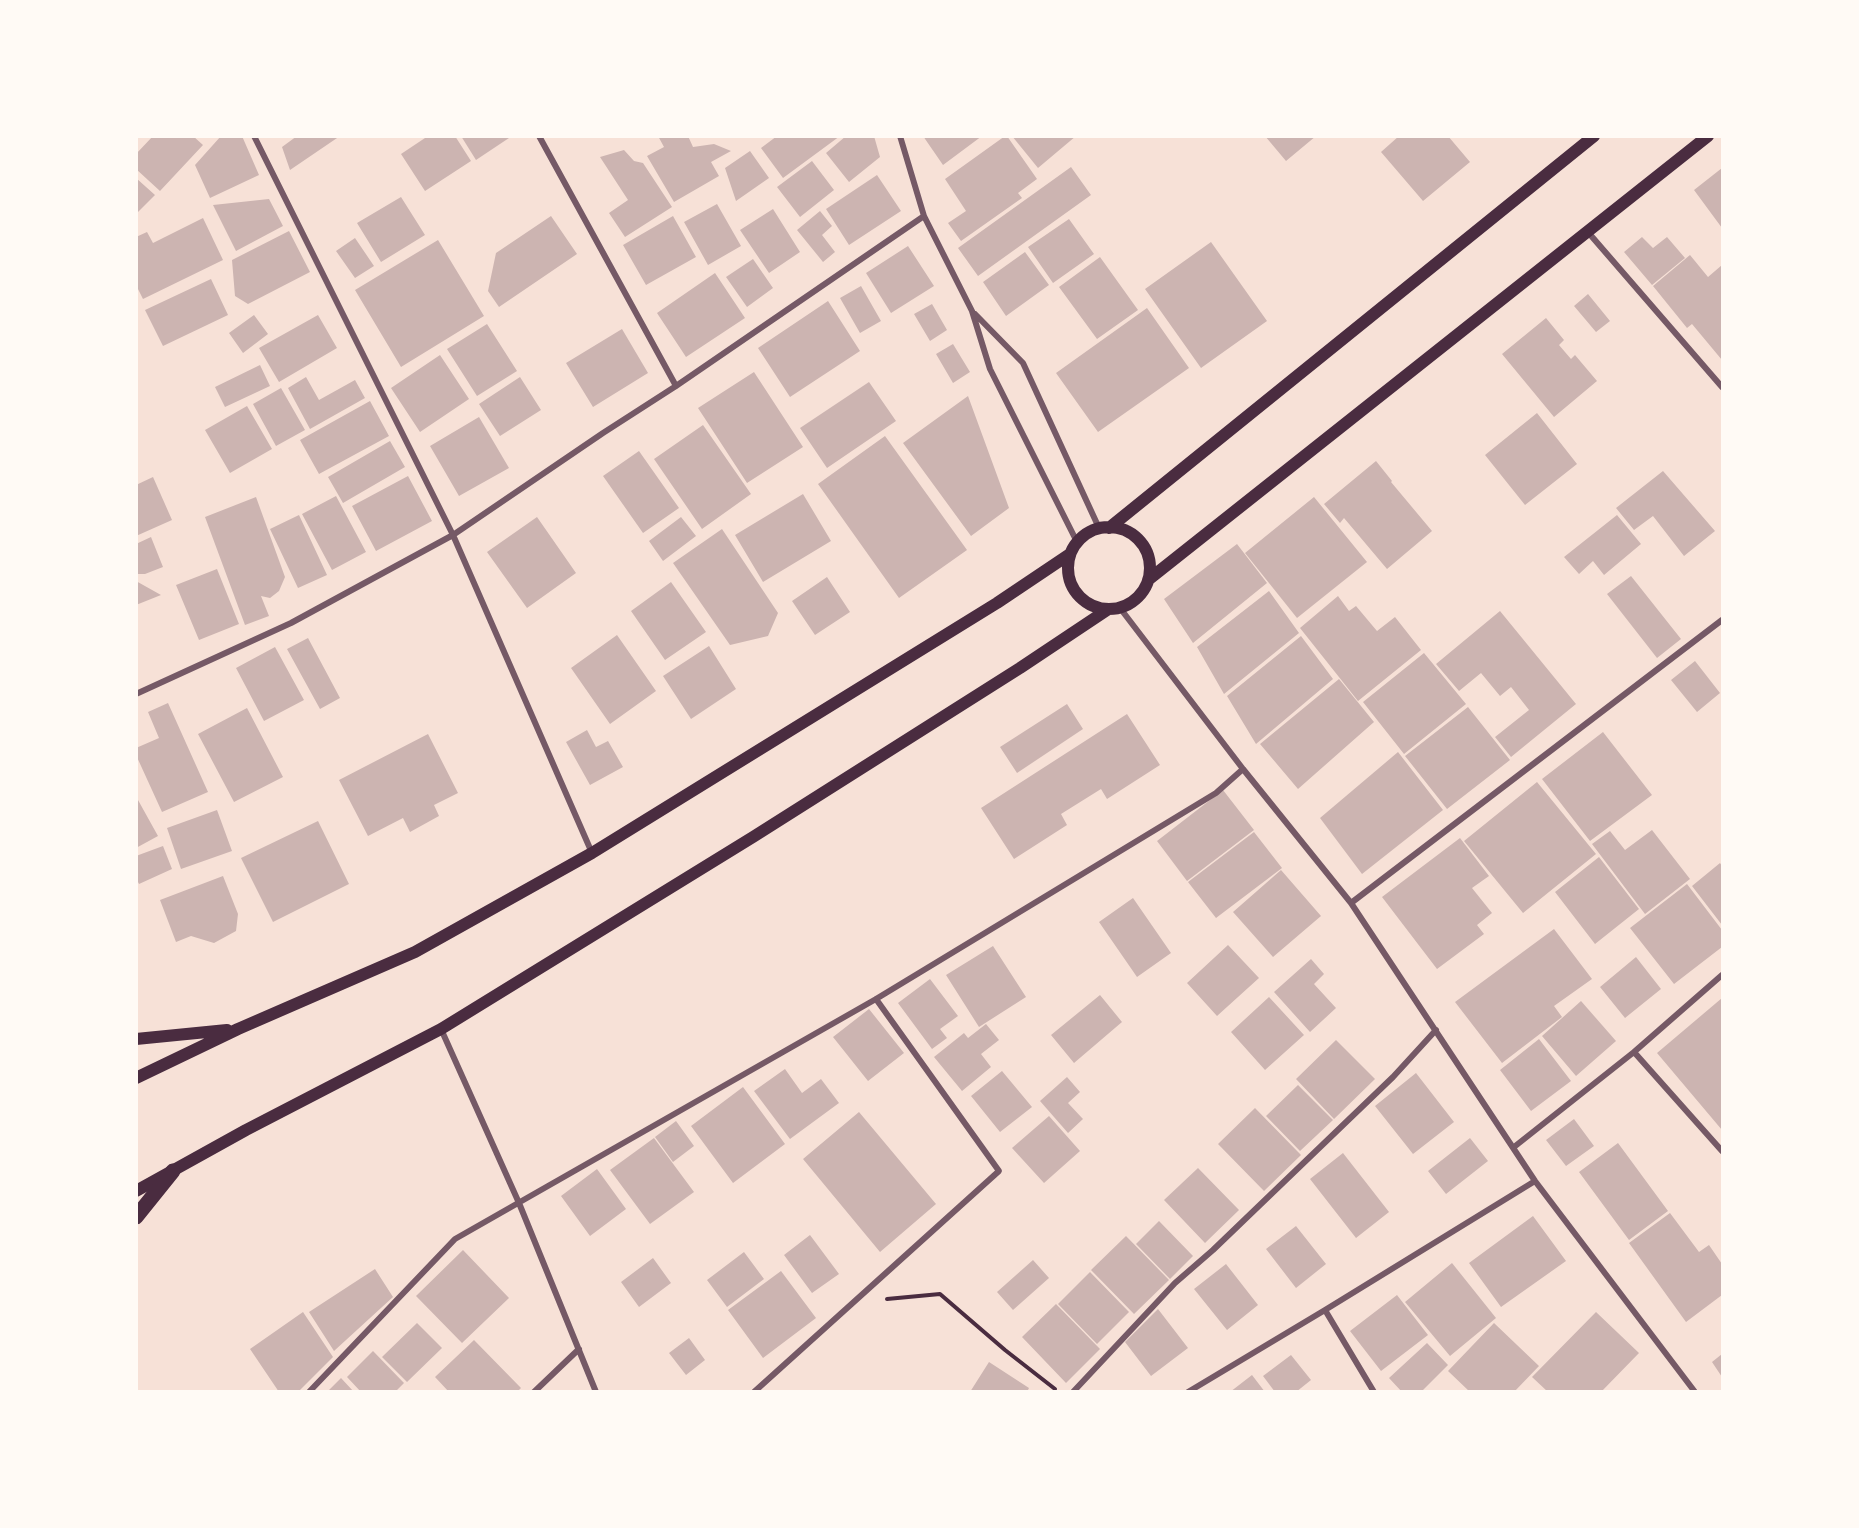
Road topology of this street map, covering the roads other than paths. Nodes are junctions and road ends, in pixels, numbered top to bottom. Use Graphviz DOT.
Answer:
graph roads {
  1 [pos="254,136"];
  2 [pos="539,136"];
  3 [pos="900,136"];
  4 [pos="1594,136"];
  5 [pos="1708,136"];
  6 [pos="924,216"];
  7 [pos="1587,231"];
  8 [pos="972,311"];
  9 [pos="676,386"];
  10 [pos="1722,387"];
  11 [pos="1104,528"];
  12 [pos="453,535"];
  13 [pos="1077,542"];
  14 [pos="1070,554"];
  15 [pos="1148,580"];
  16 [pos="1114,609"];
  17 [pos="1722,620"];
  18 [pos="136,694"];
  19 [pos="1243,769"];
  20 [pos="592,853"];
  21 [pos="1351,903"];
  22 [pos="1722,975"];
  23 [pos="876,999"];
  24 [pos="238,1029"];
  25 [pos="441,1029"];
  26 [pos="1436,1030"];
  27 [pos="136,1039"];
  28 [pos="1634,1052"];
  29 [pos="136,1078"];
  30 [pos="1514,1147"];
  31 [pos="1722,1151"];
  32 [pos="173,1172"];
  33 [pos="1535,1181"];
  34 [pos="136,1191"];
  35 [pos="519,1203"];
  36 [pos="136,1217"];
  37 [pos="1325,1310"];
  38 [pos="579,1349"];
  39 [pos="309,1392"];
  40 [pos="534,1392"];
  41 [pos="596,1392"];
  42 [pos="754,1392"];
  43 [pos="1073,1392"];
  44 [pos="1188,1392"];
  45 [pos="1374,1392"];
  46 [pos="1695,1392"];
  1 -- 12 [label="street"];
  2 -- 9 [label="street"];
  3 -- 6 [label="street"];
  4 -- 11 [label="main road"];
  5 -- 7 [label="main road"];
  6 -- 8 [label="street"];
  6 -- 9 [label="street"];
  7 -- 10 [label="street"];
  7 -- 15 [label="main road"];
  8 -- 11 [label="street"];
  8 -- 13 [label="street"];
  9 -- 12 [label="street"];
  11 -- 13 [label="main road"];
  11 -- 15 [label="main road"];
  12 -- 18 [label="street"];
  12 -- 20 [label="street"];
  13 -- 14 [label="main road"];
  14 -- 16 [label="main road"];
  14 -- 20 [label="main road"];
  15 -- 16 [label="main road"];
  16 -- 19 [label="street"];
  16 -- 25 [label="main road"];
  17 -- 21 [label="street"];
  19 -- 21 [label="street"];
  19 -- 23 [label="street"];
  20 -- 24 [label="main road"];
  21 -- 26 [label="street"];
  22 -- 28 [label="street"];
  23 -- 35 [label="street"];
  23 -- 42 [label="street"];
  24 -- 27 [label="main road"];
  24 -- 29 [label="main road"];
  25 -- 32 [label="main road"];
  25 -- 35 [label="street"];
  26 -- 30 [label="street"];
  26 -- 43 [label="street"];
  28 -- 30 [label="street"];
  28 -- 31 [label="street"];
  30 -- 33 [label="street"];
  32 -- 34 [label="main road"];
  32 -- 36 [label="main road"];
  33 -- 37 [label="street"];
  33 -- 46 [label="street"];
  35 -- 38 [label="street"];
  35 -- 39 [label="street"];
  37 -- 44 [label="street"];
  37 -- 45 [label="street"];
  38 -- 40 [label="street"];
  38 -- 41 [label="street"];
}
